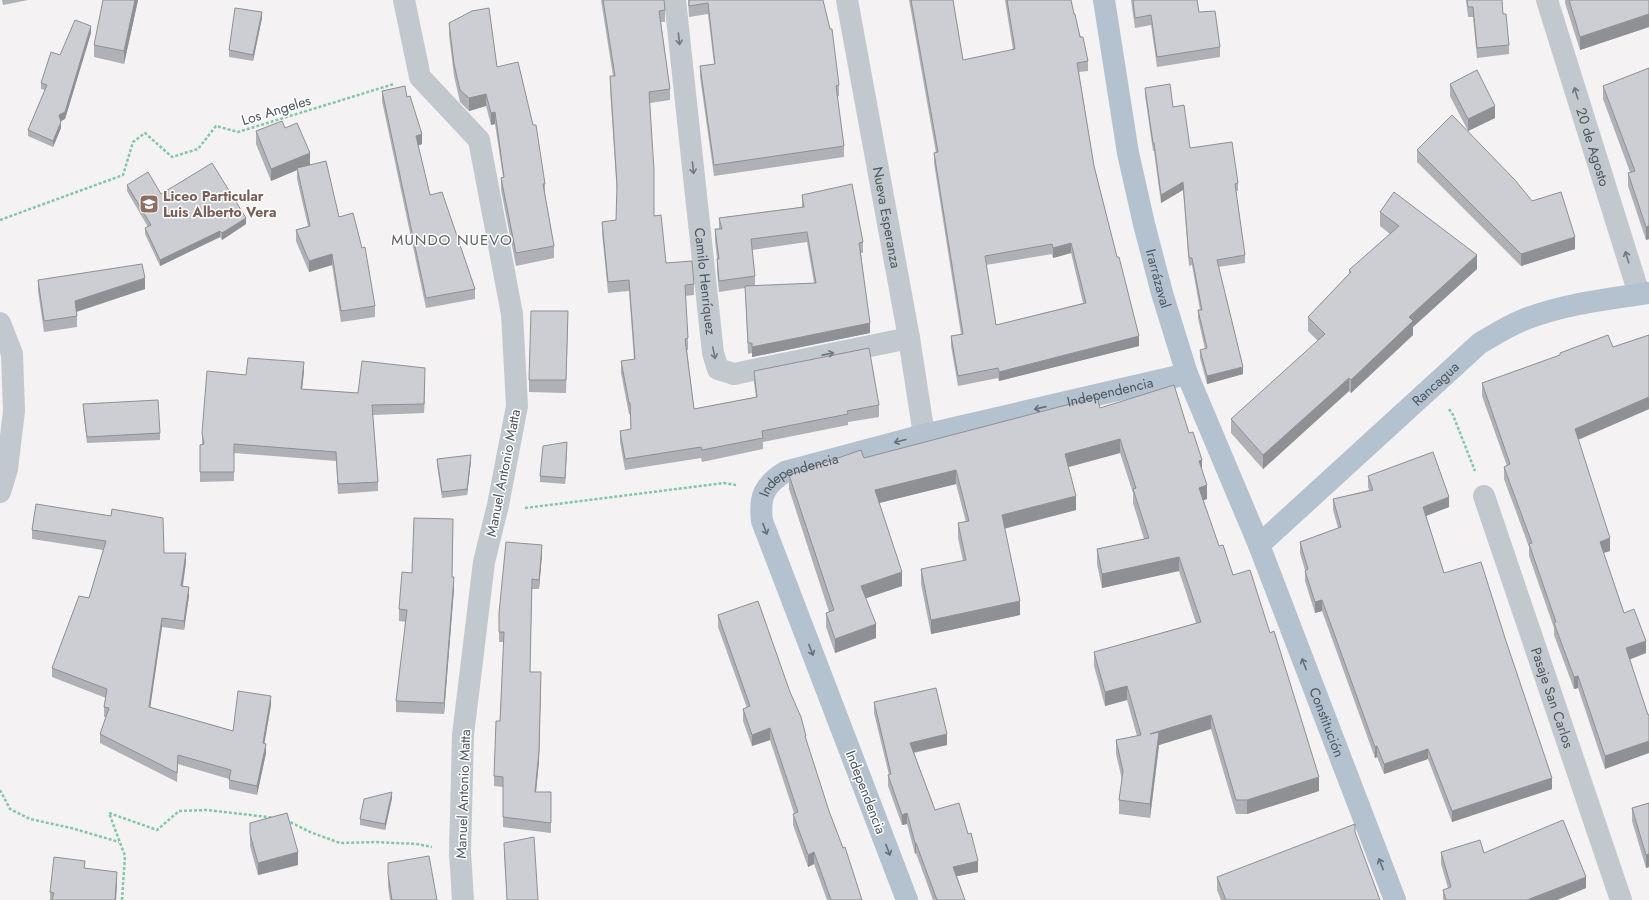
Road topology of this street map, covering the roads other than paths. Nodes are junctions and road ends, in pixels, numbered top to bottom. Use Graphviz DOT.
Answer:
graph roads {
  1 [pos="404,0"];
  2 [pos="675,0"];
  3 [pos="848,0"];
  4 [pos="1104,0"];
  5 [pos="1547,0"];
  6 [pos="1644,293"];
  7 [pos="0,323"];
  8 [pos="909,338"];
  9 [pos="1187,374"];
  10 [pos="924,434"];
  11 [pos="0,492"];
  12 [pos="1484,496"];
  13 [pos="1259,545"];
  14 [pos="463,900"];
  15 [pos="907,900"];
  16 [pos="1395,900"];
  17 [pos="1621,900"];
  1 -- 14 [label="street, Manuel Antonio Matta"];
  2 -- 8 [label="street, Camilo Henríquez, one-way"];
  3 -- 8 [label="street, Nueva Esperanza"];
  4 -- 9 [label="main road, Irarrázaval"];
  6 -- 5 [label="street, 20 de Agosto, one-way"];
  6 -- 13 [label="main road, Rancagua"];
  7 -- 11 [label="street"];
  8 -- 10 [label="street, Nueva Esperanza"];
  9 -- 10 [label="main road, Independencia, one-way"];
  9 -- 13 [label="main road, Irarrázaval"];
  10 -- 15 [label="main road, Independencia, one-way"];
  12 -- 17 [label="street, Pasaje San Carlos"];
  16 -- 13 [label="main road, Constitución, one-way"];
}
